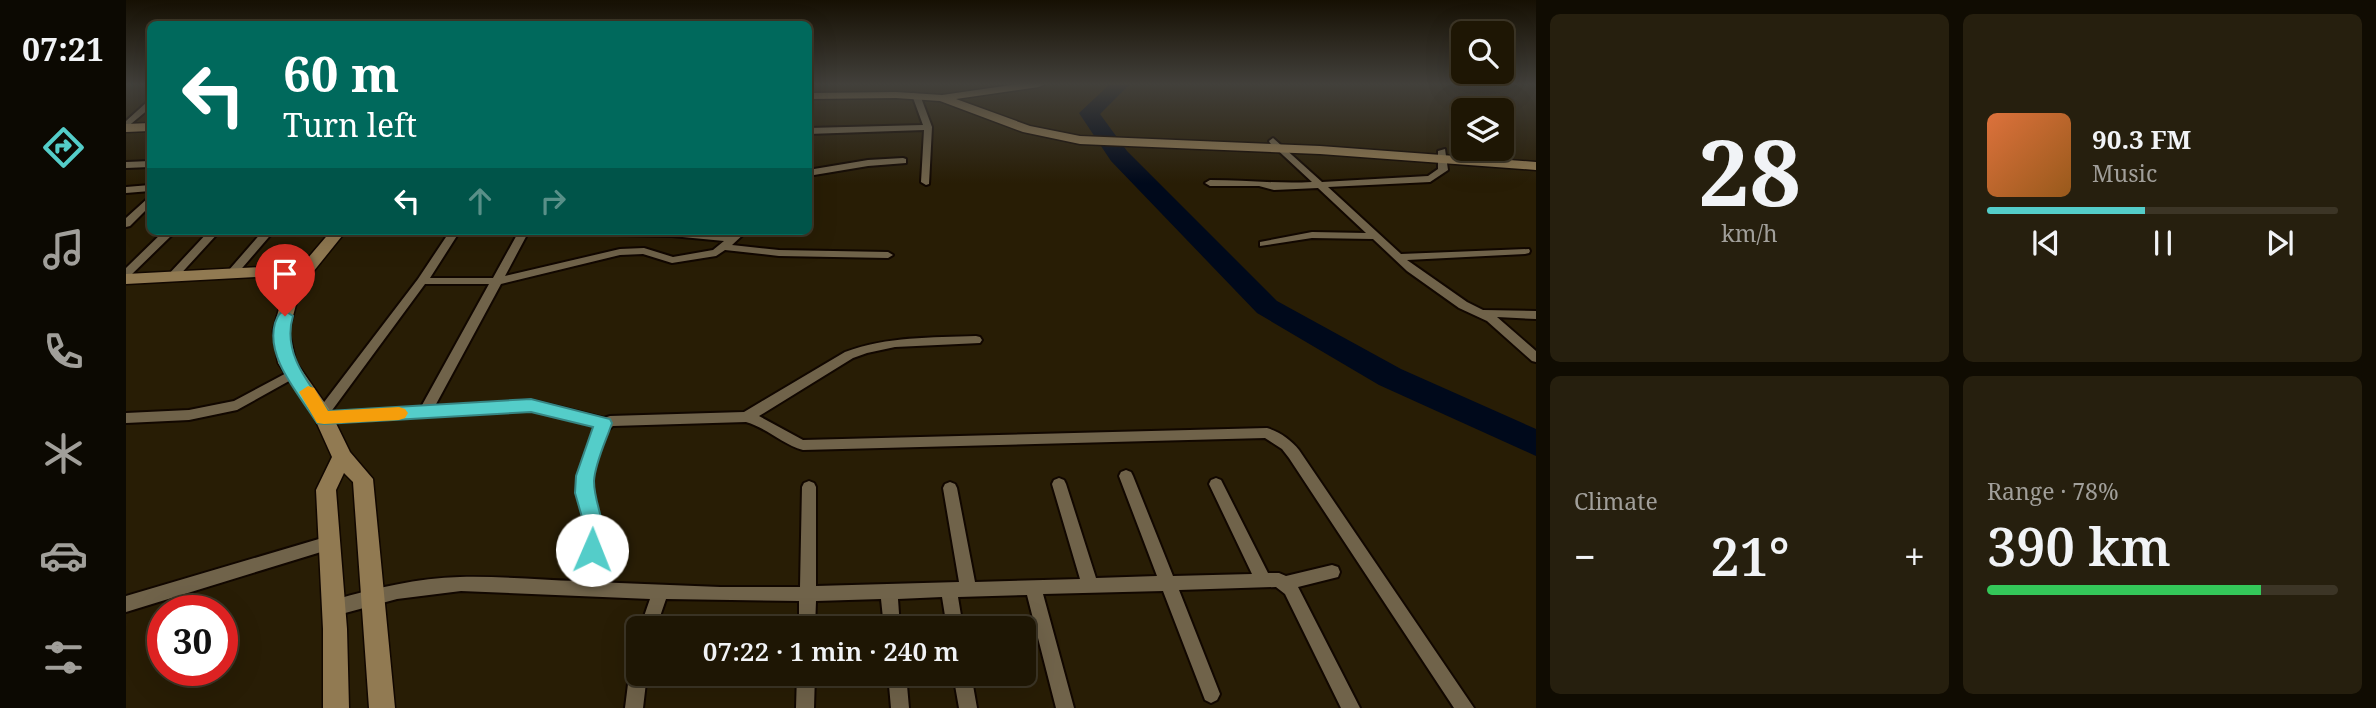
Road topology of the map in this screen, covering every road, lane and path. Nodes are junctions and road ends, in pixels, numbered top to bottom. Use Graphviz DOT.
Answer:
graph roads {
  1 [pos="924,117"];
  2 [pos="995,117"];
  3 [pos="1024,117"];
  4 [pos="147,121"];
  5 [pos="127,124"];
  6 [pos="147,127"];
  7 [pos="928,127"];
  8 [pos="812,131"];
  9 [pos="1082,137"];
  10 [pos="1277,145"];
  11 [pos="1443,155"];
  12 [pos="1536,157"];
  13 [pos="903,161"];
  14 [pos="147,164"];
  15 [pos="126,165"];
  16 [pos="1536,166"];
  17 [pos="812,172"];
  18 [pos="926,182"];
  19 [pos="1210,183"];
  20 [pos="1322,184"];
  21 [pos="147,188"];
  22 [pos="126,190"];
  23 [pos="147,204"];
  24 [pos="147,213"];
  25 [pos="137,214"];
  26 [pos="126,224"];
  27 [pos="166,235"];
  28 [pos="211,235"];
  29 [pos="265,235"];
  30 [pos="336,235"];
  31 [pos="452,235"];
  32 [pos="522,235"];
  33 [pos="737,235"];
  34 [pos="1373,236"];
  35 [pos="1264,244"];
  36 [pos="723,247"];
  37 [pos="1525,251"];
  38 [pos="888,255"];
  39 [pos="1396,257"];
  40 [pos="306,270"];
  41 [pos="233,272"];
  42 [pos="126,277"];
  43 [pos="172,277"];
  44 [pos="422,281"];
  45 [pos="499,281"];
  46 [pos="1479,313"];
  47 [pos="1536,315"];
  48 [pos="976,340"];
  49 [pos="1536,358"];
  50 [pos="294,373"];
  51 [pos="425,412"];
  52 [pos="323,416"];
  53 [pos="746,417"];
  54 [pos="126,418"];
  55 [pos="604,423"];
  56 [pos="342,457"];
  57 [pos="1126,476"];
  58 [pos="1059,484"];
  59 [pos="1216,484"];
  60 [pos="809,487"];
  61 [pos="950,488"];
  62 [pos="330,543"];
  63 [pos="1332,572"];
  64 [pos="1263,579"];
  65 [pos="1168,583"];
  66 [pos="1286,583"];
  67 [pos="1090,585"];
  68 [pos="1033,587"];
  69 [pos="585,589"];
  70 [pos="949,590"];
  71 [pos="968,590"];
  72 [pos="660,592"];
  73 [pos="889,592"];
  74 [pos="807,594"];
  75 [pos="374,596"];
  76 [pos="126,604"];
  77 [pos="334,608"];
  78 [pos="652,616"];
  79 [pos="807,616"];
  80 [pos="891,616"];
  81 [pos="953,616"];
  82 [pos="637,686"];
  83 [pos="806,686"];
  84 [pos="898,686"];
  85 [pos="964,686"];
  86 [pos="1211,694"];
  87 [pos="336,708"];
  88 [pos="382,708"];
  89 [pos="634,708"];
  90 [pos="805,708"];
  91 [pos="900,708"];
  92 [pos="968,708"];
  93 [pos="1065,708"];
  94 [pos="1351,708"];
  95 [pos="1465,708"];
  1 -- 7 [label="street"];
  2 -- 9 [label="main road"];
  3 -- 9 [label="main road"];
  4 -- 5 [label="main road"];
  5 -- 6 [label="main road"];
  7 -- 8 [label="street"];
  7 -- 18 [label="street"];
  9 -- 10 [label="main road"];
  10 -- 11 [label="main road"];
  10 -- 20 [label="street"];
  11 -- 12 [label="main road"];
  11 -- 16 [label="main road"];
  11 -- 20 [label="street"];
  13 -- 17 [label="street"];
  14 -- 15 [label="street"];
  19 -- 20 [label="street"];
  20 -- 34 [label="street"];
  21 -- 22 [label="street"];
  23 -- 25 [label="street"];
  24 -- 25 [label="street"];
  25 -- 26 [label="street"];
  27 -- 42 [label="street"];
  28 -- 43 [label="street"];
  29 -- 41 [label="street"];
  30 -- 40 [label="main road"];
  31 -- 44 [label="street"];
  32 -- 45 [label="street"];
  33 -- 36 [label="street"];
  34 -- 35 [label="street"];
  34 -- 39 [label="street"];
  36 -- 38 [label="street"];
  36 -- 45 [label="street"];
  37 -- 39 [label="street"];
  39 -- 46 [label="street"];
  40 -- 41 [label="main road"];
  40 -- 50 [label="main road"];
  41 -- 43 [label="main road"];
  42 -- 43 [label="main road"];
  44 -- 45 [label="street"];
  44 -- 52 [label="street"];
  45 -- 51 [label="street"];
  46 -- 47 [label="street"];
  46 -- 49 [label="street"];
  48 -- 53 [label="street"];
  50 -- 52 [label="main road"];
  50 -- 54 [label="street"];
  51 -- 52 [label="street"];
  51 -- 55 [label="street"];
  52 -- 56 [label="main road"];
  53 -- 55 [label="street"];
  53 -- 95 [label="street"];
  55 -- 69 [label="street"];
  56 -- 62 [label="main road"];
  56 -- 75 [label="main road"];
  57 -- 65 [label="street"];
  58 -- 67 [label="street"];
  59 -- 64 [label="street"];
  60 -- 74 [label="street"];
  61 -- 71 [label="street"];
  62 -- 76 [label="street"];
  62 -- 77 [label="main road"];
  63 -- 66 [label="street"];
  64 -- 65 [label="street"];
  64 -- 66 [label="street"];
  65 -- 67 [label="street"];
  65 -- 86 [label="street"];
  66 -- 94 [label="street"];
  67 -- 68 [label="street"];
  68 -- 71 [label="street"];
  68 -- 93 [label="street"];
  69 -- 72 [label="street"];
  69 -- 75 [label="street"];
  70 -- 71 [label="street"];
  70 -- 73 [label="street"];
  70 -- 81 [label="street"];
  72 -- 74 [label="street"];
  72 -- 78 [label="street"];
  73 -- 74 [label="street"];
  73 -- 80 [label="street"];
  74 -- 79 [label="street"];
  75 -- 77 [label="street"];
  75 -- 88 [label="main road"];
  77 -- 87 [label="main road"];
  82 -- 89 [label="street"];
  83 -- 90 [label="street"];
  84 -- 91 [label="street"];
  85 -- 92 [label="street"];
}
